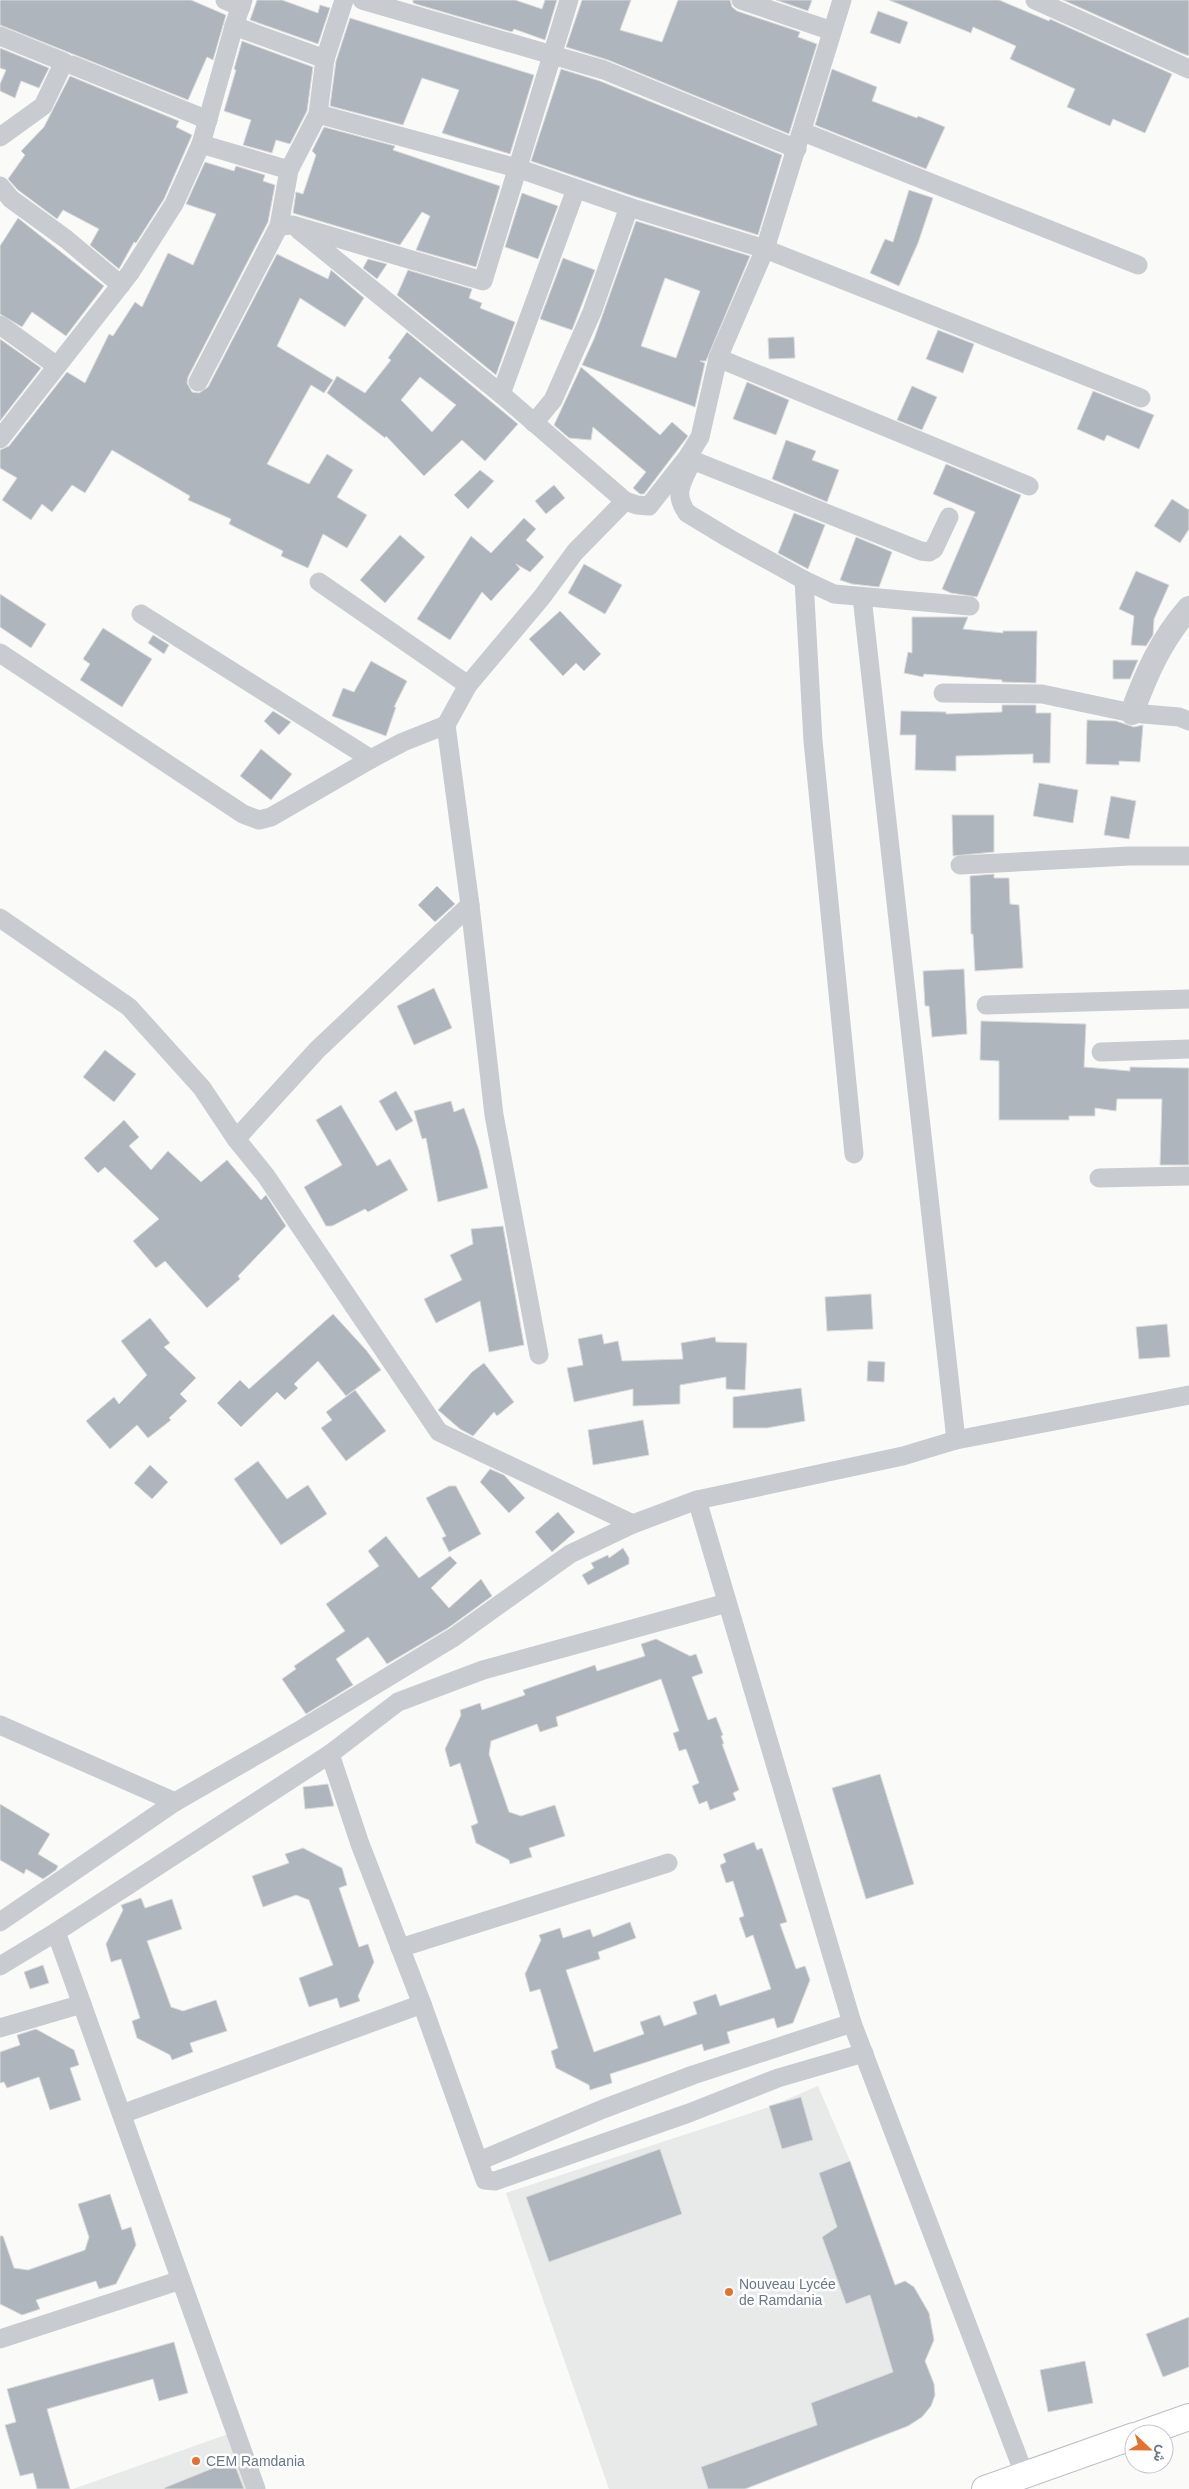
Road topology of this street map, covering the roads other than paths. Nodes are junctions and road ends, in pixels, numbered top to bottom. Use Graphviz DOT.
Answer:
graph roads {
  1 [pos="344,0"];
  2 [pos="362,0"];
  3 [pos="569,0"];
  4 [pos="742,0"];
  5 [pos="842,0"];
  6 [pos="1034,0"];
  7 [pos="236,2"];
  8 [pos="234,26"];
  9 [pos="832,31"];
  10 [pos="0,36"];
  11 [pos="554,56"];
  12 [pos="325,59"];
  13 [pos="72,65"];
  14 [pos="1189,69"];
  15 [pos="318,114"];
  16 [pos="208,120"];
  17 [pos="0,137"];
  18 [pos="800,140"];
  19 [pos="201,144"];
  20 [pos="517,168"];
  21 [pos="289,170"];
  22 [pos="0,186"];
  23 [pos="576,189"];
  24 [pos="629,207"];
  25 [pos="286,225"];
  26 [pos="765,249"];
  27 [pos="1138,265"];
  28 [pos="121,285"];
  29 [pos="0,325"];
  30 [pos="718,358"];
  31 [pos="57,366"];
  32 [pos="198,382"];
  33 [pos="501,394"];
  34 [pos="1142,398"];
  35 [pos="534,423"];
  36 [pos="0,439"];
  37 [pos="689,459"];
  38 [pos="1029,486"];
  39 [pos="625,501"];
  40 [pos="949,517"];
  41 [pos="804,580"];
  42 [pos="319,582"];
  43 [pos="862,597"];
  44 [pos="970,606"];
  45 [pos="1189,608"];
  46 [pos="141,614"];
  47 [pos="0,653"];
  48 [pos="468,685"];
  49 [pos="943,693"];
  50 [pos="1132,713"];
  51 [pos="1189,721"];
  52 [pos="446,725"];
  53 [pos="371,759"];
  54 [pos="1189,856"];
  55 [pos="960,865"];
  56 [pos="470,905"];
  57 [pos="0,918"];
  58 [pos="1189,999"];
  59 [pos="986,1005"];
  60 [pos="1189,1049"];
  61 [pos="1101,1052"];
  62 [pos="236,1139"];
  63 [pos="854,1154"];
  64 [pos="1189,1176"];
  65 [pos="1099,1178"];
  66 [pos="539,1355"];
  67 [pos="1189,1395"];
  68 [pos="956,1440"];
  69 [pos="697,1500"];
  70 [pos="633,1524"];
  71 [pos="727,1602"];
  72 [pos="0,1725"];
  73 [pos="330,1754"];
  74 [pos="175,1802"];
  75 [pos="668,1863"];
  76 [pos="0,1922"];
  77 [pos="56,1932"];
  78 [pos="400,1948"];
  79 [pos="0,1966"];
  80 [pos="82,2004"];
  81 [pos="422,2004"];
  82 [pos="852,2023"];
  83 [pos="0,2028"];
  84 [pos="864,2053"];
  85 [pos="122,2114"];
  86 [pos="479,2161"];
  87 [pos="181,2280"];
  88 [pos="0,2340"];
  89 [pos="1189,2417"];
  90 [pos="1169,2424"];
  91 [pos="1124,2440"];
  92 [pos="1025,2476"];
  93 [pos="256,2489"];
  94 [pos="985,2489"];
  1 -- 12 [label="street"];
  2 -- 11 [label="street"];
  3 -- 11 [label="street"];
  4 -- 9 [label="street"];
  5 -- 9 [label="street"];
  6 -- 14 [label="street"];
  7 -- 8 [label="street"];
  8 -- 12 [label="street"];
  8 -- 16 [label="street"];
  9 -- 18 [label="street"];
  10 -- 17 [label="street"];
  11 -- 18 [label="street"];
  11 -- 20 [label="street"];
  12 -- 15 [label="street"];
  13 -- 16 [label="street"];
  15 -- 20 [label="street"];
  15 -- 21 [label="street"];
  16 -- 19 [label="street"];
  18 -- 26 [label="street"];
  18 -- 27 [label="street"];
  19 -- 21 [label="street"];
  19 -- 28 [label="street"];
  20 -- 23 [label="street"];
  20 -- 25 [label="street"];
  21 -- 25 [label="street"];
  22 -- 28 [label="street"];
  23 -- 24 [label="street"];
  23 -- 33 [label="street"];
  24 -- 26 [label="street"];
  24 -- 35 [label="street"];
  25 -- 32 [label="street"];
  25 -- 33 [label="street"];
  26 -- 30 [label="street"];
  26 -- 34 [label="street"];
  28 -- 31 [label="street"];
  29 -- 31 [label="street"];
  30 -- 37 [label="street"];
  30 -- 38 [label="street"];
  31 -- 36 [label="street"];
  33 -- 35 [label="street"];
  35 -- 39 [label="street"];
  37 -- 39 [label="street"];
  37 -- 40 [label="street"];
  37 -- 41 [label="street"];
  39 -- 48 [label="street"];
  41 -- 43 [label="street"];
  41 -- 63 [label="street"];
  42 -- 48 [label="street"];
  43 -- 44 [label="street"];
  43 -- 68 [label="street"];
  45 -- 50 [label="street"];
  46 -- 53 [label="street"];
  47 -- 53 [label="street"];
  48 -- 52 [label="street"];
  49 -- 50 [label="street"];
  50 -- 51 [label="street"];
  52 -- 53 [label="street"];
  52 -- 56 [label="street"];
  54 -- 55 [label="street"];
  56 -- 62 [label="street"];
  56 -- 66 [label="street"];
  57 -- 62 [label="street"];
  58 -- 59 [label="street"];
  60 -- 61 [label="street"];
  62 -- 70 [label="street"];
  64 -- 65 [label="street"];
  67 -- 68 [label="street"];
  68 -- 69 [label="street"];
  69 -- 70 [label="street"];
  69 -- 71 [label="street"];
  70 -- 74 [label="street"];
  71 -- 73 [label="street"];
  71 -- 82 [label="street"];
  72 -- 74 [label="street"];
  73 -- 77 [label="street"];
  73 -- 78 [label="street"];
  74 -- 76 [label="street"];
  75 -- 78 [label="street"];
  77 -- 79 [label="street"];
  77 -- 80 [label="street"];
  78 -- 81 [label="street"];
  80 -- 83 [label="street"];
  80 -- 85 [label="street"];
  81 -- 85 [label="street"];
  81 -- 86 [label="street"];
  82 -- 84 [label="street"];
  82 -- 86 [label="street"];
  84 -- 86 [label="street"];
  84 -- 92 [label="street"];
  85 -- 87 [label="street"];
  87 -- 88 [label="street"];
  87 -- 93 [label="street"];
  89 -- 90 [label="main road"];
  91 -- 92 [label="main road"];
  92 -- 94 [label="main road"];
}
